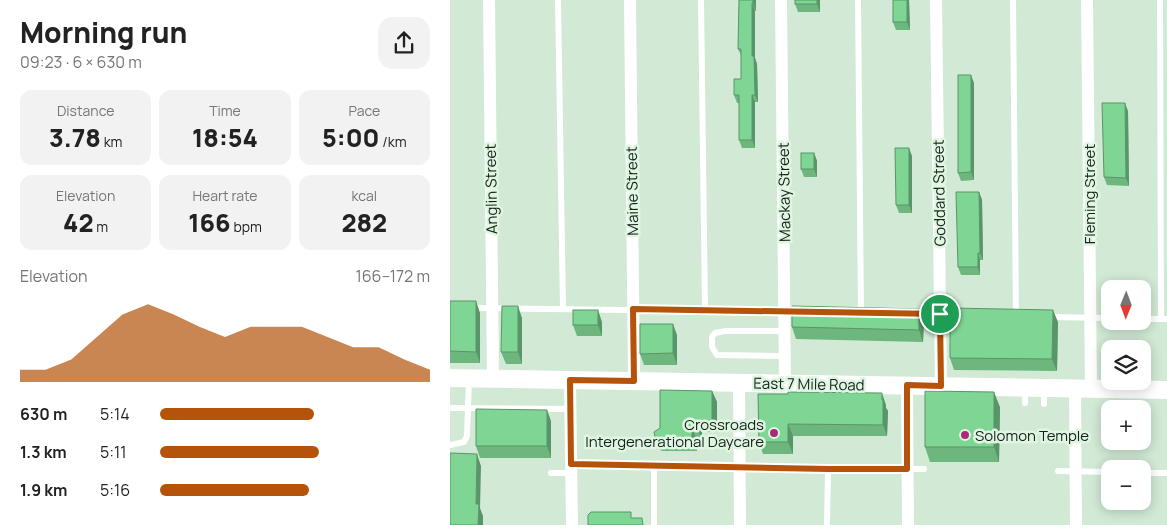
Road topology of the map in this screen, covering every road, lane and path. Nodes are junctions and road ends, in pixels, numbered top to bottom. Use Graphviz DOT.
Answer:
graph roads {
  1 [pos="489,0"];
  2 [pos="558,0"];
  3 [pos="630,0"];
  4 [pos="701,0"];
  5 [pos="781,0"];
  6 [pos="858,0"];
  7 [pos="936,0"];
  8 [pos="1013,0"];
  9 [pos="1088,0"];
  10 [pos="1160,0"];
  11 [pos="467,308"];
  12 [pos="493,308"];
  13 [pos="563,308"];
  14 [pos="633,309"];
  15 [pos="705,310"];
  16 [pos="790,312"];
  17 [pos="851,313"];
  18 [pos="861,313"];
  19 [pos="871,314"];
  20 [pos="910,314"];
  21 [pos="940,314"];
  22 [pos="959,315"];
  23 [pos="1006,316"];
  24 [pos="1016,316"];
  25 [pos="1025,316"];
  26 [pos="1044,317"];
  27 [pos="1090,318"];
  28 [pos="1101,318"];
  29 [pos="1151,319"];
  30 [pos="1164,319"];
  31 [pos="785,331"];
  32 [pos="785,356"];
  33 [pos="450,378"];
  34 [pos="469,378"];
  35 [pos="494,378"];
  36 [pos="570,380"];
  37 [pos="634,381"];
  38 [pos="739,383"];
  39 [pos="785,384"];
  40 [pos="907,385"];
  41 [pos="941,386"];
  42 [pos="1083,388"];
  43 [pos="1167,390"];
  44 [pos="450,408"];
  45 [pos="468,408"];
  46 [pos="570,409"];
  47 [pos="450,445"];
  48 [pos="654,465"];
  49 [pos="739,466"];
  50 [pos="571,468"];
  51 [pos="828,469"];
  52 [pos="907,469"];
  53 [pos="924,469"];
  54 [pos="1058,472"];
  55 [pos="1076,472"];
  56 [pos="1101,472"];
  57 [pos="552,473"];
  58 [pos="1151,473"];
  59 [pos="1167,473"];
  60 [pos="572,525"];
  61 [pos="654,525"];
  62 [pos="740,525"];
  63 [pos="827,525"];
  64 [pos="908,525"];
  65 [pos="1076,525"];
  1 -- 12 [label="street, Anglin Street"];
  2 -- 13 [label="lane"];
  3 -- 14 [label="street, Maine Street"];
  4 -- 15 [label="lane"];
  5 -- 16 [label="street, Mackay Street"];
  6 -- 18 [label="lane"];
  7 -- 21 [label="street, Goddard Street"];
  8 -- 24 [label="lane"];
  9 -- 27 [label="street, Fleming Street"];
  10 -- 30 [label="lane"];
  11 -- 12 [label="lane"];
  12 -- 13 [label="lane"];
  12 -- 35 [label="street, Anglin Street"];
  13 -- 14 [label="lane"];
  14 -- 15 [label="lane"];
  14 -- 37 [label="street, Maine Street"];
  15 -- 16 [label="lane"];
  16 -- 31 [label="street, Mackay Street"];
  17 -- 18 [label="lane"];
  18 -- 19 [label="lane"];
  20 -- 21 [label="lane"];
  21 -- 22 [label="lane"];
  21 -- 41 [label="street, Goddard Street"];
  23 -- 24 [label="lane"];
  24 -- 25 [label="lane"];
  26 -- 27 [label="lane"];
  27 -- 28 [label="lane"];
  27 -- 42 [label="street, Fleming Street"];
  29 -- 30 [label="lane"];
  31 -- 32 [label="street, Mackay Street"];
  31 -- 32 [label="lane"];
  32 -- 39 [label="street, Mackay Street"];
  33 -- 34 [label="street, East 7 Mile Road"];
  34 -- 35 [label="street, East 7 Mile Road"];
  34 -- 45 [label="lane"];
  35 -- 36 [label="street, East 7 Mile Road"];
  36 -- 37 [label="street, East 7 Mile Road"];
  36 -- 46 [label="street"];
  37 -- 38 [label="street, East 7 Mile Road"];
  38 -- 39 [label="street, East 7 Mile Road"];
  38 -- 49 [label="street"];
  39 -- 40 [label="street, East 7 Mile Road"];
  40 -- 41 [label="street, East 7 Mile Road"];
  40 -- 52 [label="street"];
  41 -- 42 [label="street, East 7 Mile Road"];
  42 -- 43 [label="street, East 7 Mile Road"];
  42 -- 55 [label="street, Fleming Street"];
  44 -- 45 [label="lane"];
  45 -- 46 [label="lane"];
  45 -- 47 [label="lane"];
  46 -- 50 [label="street"];
  48 -- 49 [label="lane"];
  48 -- 50 [label="lane"];
  48 -- 61 [label="lane"];
  49 -- 51 [label="lane"];
  49 -- 62 [label="street"];
  50 -- 57 [label="lane"];
  50 -- 60 [label="street"];
  51 -- 52 [label="lane"];
  51 -- 63 [label="lane"];
  52 -- 53 [label="lane"];
  52 -- 64 [label="street"];
  54 -- 55 [label="lane"];
  55 -- 56 [label="lane"];
  55 -- 65 [label="street, Fleming Street"];
  58 -- 59 [label="lane"];
}
